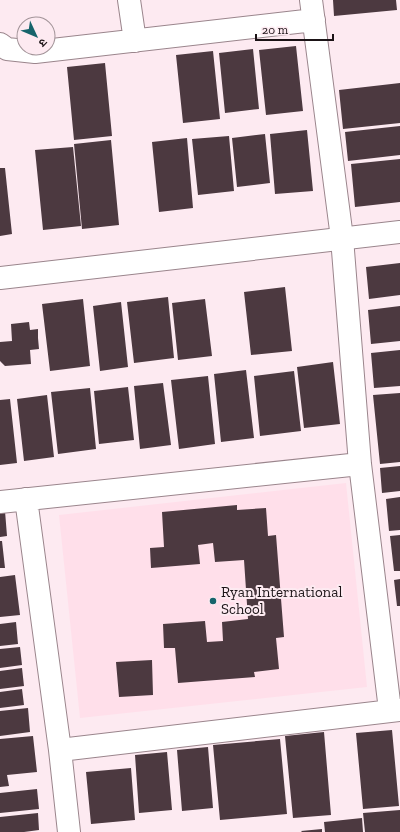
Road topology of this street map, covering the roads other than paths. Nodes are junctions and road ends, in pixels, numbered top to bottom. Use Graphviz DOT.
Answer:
graph roads {
  1 [pos="130,0"];
  2 [pos="313,10"];
  3 [pos="135,41"];
  4 [pos="0,44"];
  5 [pos="400,232"];
  6 [pos="342,238"];
  7 [pos="0,278"];
  8 [pos="360,464"];
  9 [pos="26,499"];
  10 [pos="0,502"];
  11 [pos="395,710"];
  12 [pos="60,750"];
  13 [pos="69,832"];
  1 -- 3 [label="street"];
  2 -- 3 [label="street"];
  2 -- 6 [label="street"];
  3 -- 4 [label="street"];
  5 -- 6 [label="street"];
  6 -- 7 [label="street"];
  6 -- 8 [label="street"];
  8 -- 9 [label="street"];
  8 -- 11 [label="street"];
  9 -- 10 [label="street"];
  9 -- 12 [label="street"];
  11 -- 12 [label="street"];
  12 -- 13 [label="street"];
}
